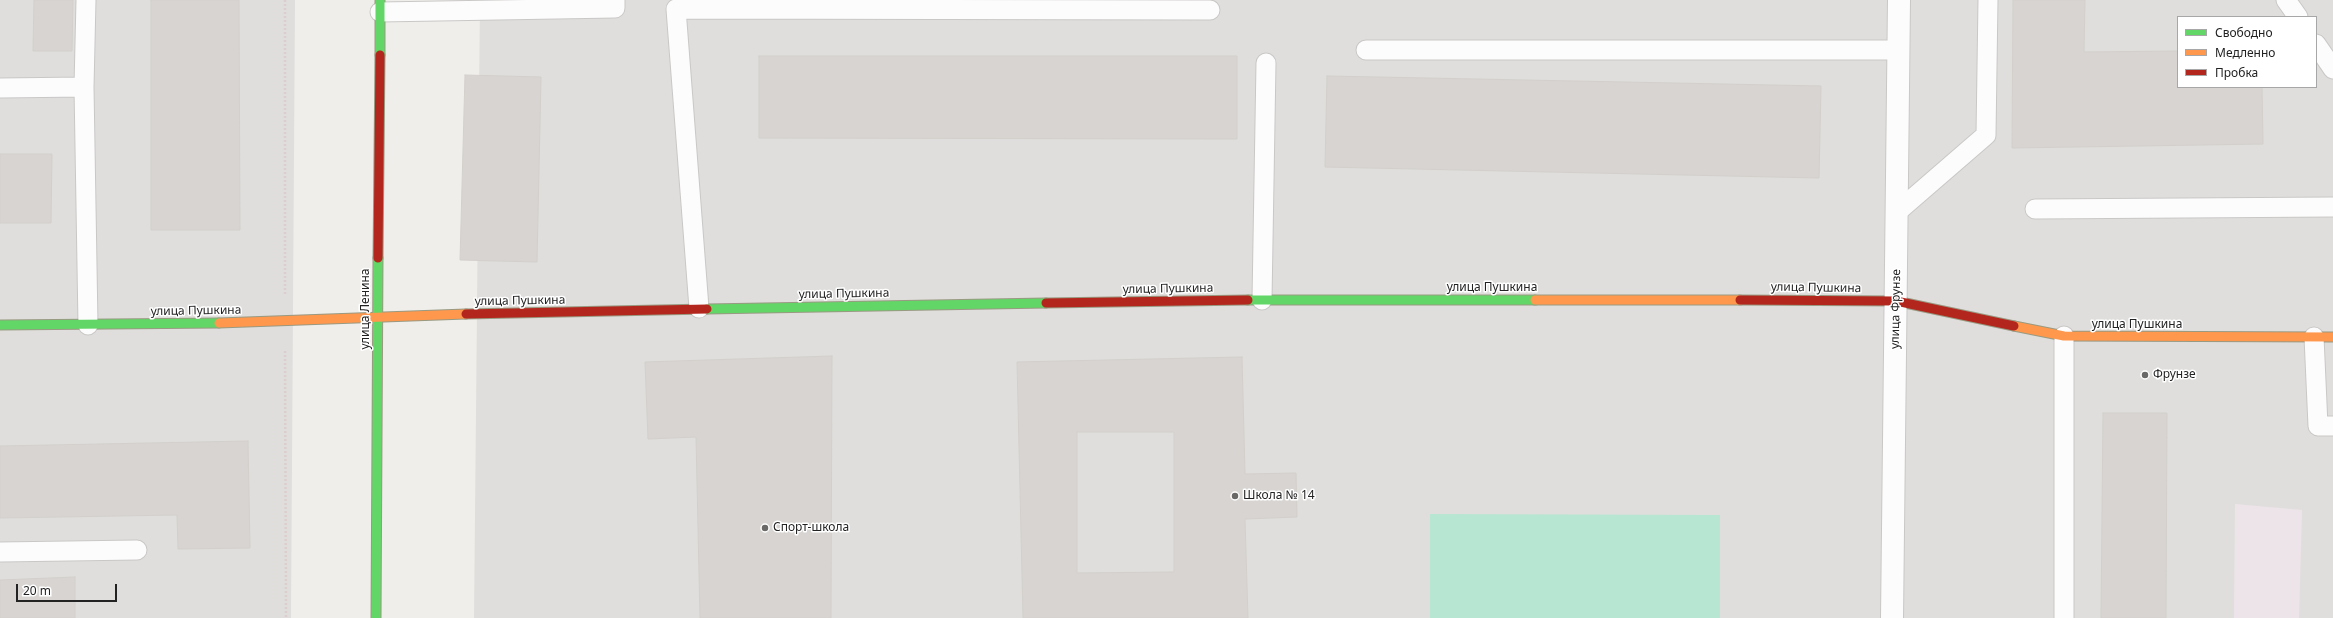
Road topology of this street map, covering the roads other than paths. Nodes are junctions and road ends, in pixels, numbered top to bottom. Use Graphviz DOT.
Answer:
graph roads {
  1 [pos="86,0"];
  2 [pos="615,0"];
  3 [pos="1899,0"];
  4 [pos="1988,0"];
  5 [pos="2286,0"];
  6 [pos="380,6"];
  7 [pos="1210,10"];
  8 [pos="2297,16"];
  9 [pos="2317,45"];
  10 [pos="1366,50"];
  11 [pos="1898,50"];
  12 [pos="1266,63"];
  13 [pos="2333,69"];
  14 [pos="84,87"];
  15 [pos="0,88"];
  16 [pos="2333,207"];
  17 [pos="2035,209"];
  18 [pos="1897,212"];
  19 [pos="1262,300"];
  20 [pos="1896,301"];
  21 [pos="699,308"];
  22 [pos="378,316"];
  23 [pos="0,325"];
  24 [pos="88,325"];
  25 [pos="2064,336"];
  26 [pos="2314,337"];
  27 [pos="2333,337"];
  28 [pos="2333,426"];
  29 [pos="137,550"];
  30 [pos="0,552"];
  31 [pos="376,618"];
  32 [pos="1892,618"];
  33 [pos="2064,618"];
  1 -- 14 [label="lane"];
  2 -- 6 [label="lane"];
  3 -- 11 [label="street, улица Фрунзе"];
  4 -- 18 [label="lane"];
  5 -- 8 [label="lane"];
  6 -- 22 [label="street, улица Ленина"];
  7 -- 21 [label="lane"];
  9 -- 13 [label="lane"];
  10 -- 11 [label="lane"];
  11 -- 18 [label="street, улица Фрунзе"];
  12 -- 19 [label="lane"];
  14 -- 15 [label="lane"];
  14 -- 24 [label="lane"];
  16 -- 17 [label="lane"];
  18 -- 20 [label="street, улица Фрунзе"];
  19 -- 20 [label="street, улица Пушкина"];
  19 -- 21 [label="street, улица Пушкина"];
  20 -- 25 [label="street, улица Пушкина"];
  20 -- 32 [label="street, улица Фрунзе"];
  21 -- 22 [label="street, улица Пушкина"];
  22 -- 24 [label="street, улица Пушкина"];
  22 -- 31 [label="street, улица Ленина"];
  23 -- 24 [label="street, улица Пушкина"];
  25 -- 26 [label="street, улица Пушкина"];
  25 -- 33 [label="lane"];
  26 -- 27 [label="street, улица Пушкина"];
  26 -- 28 [label="lane"];
  29 -- 30 [label="lane"];
}
